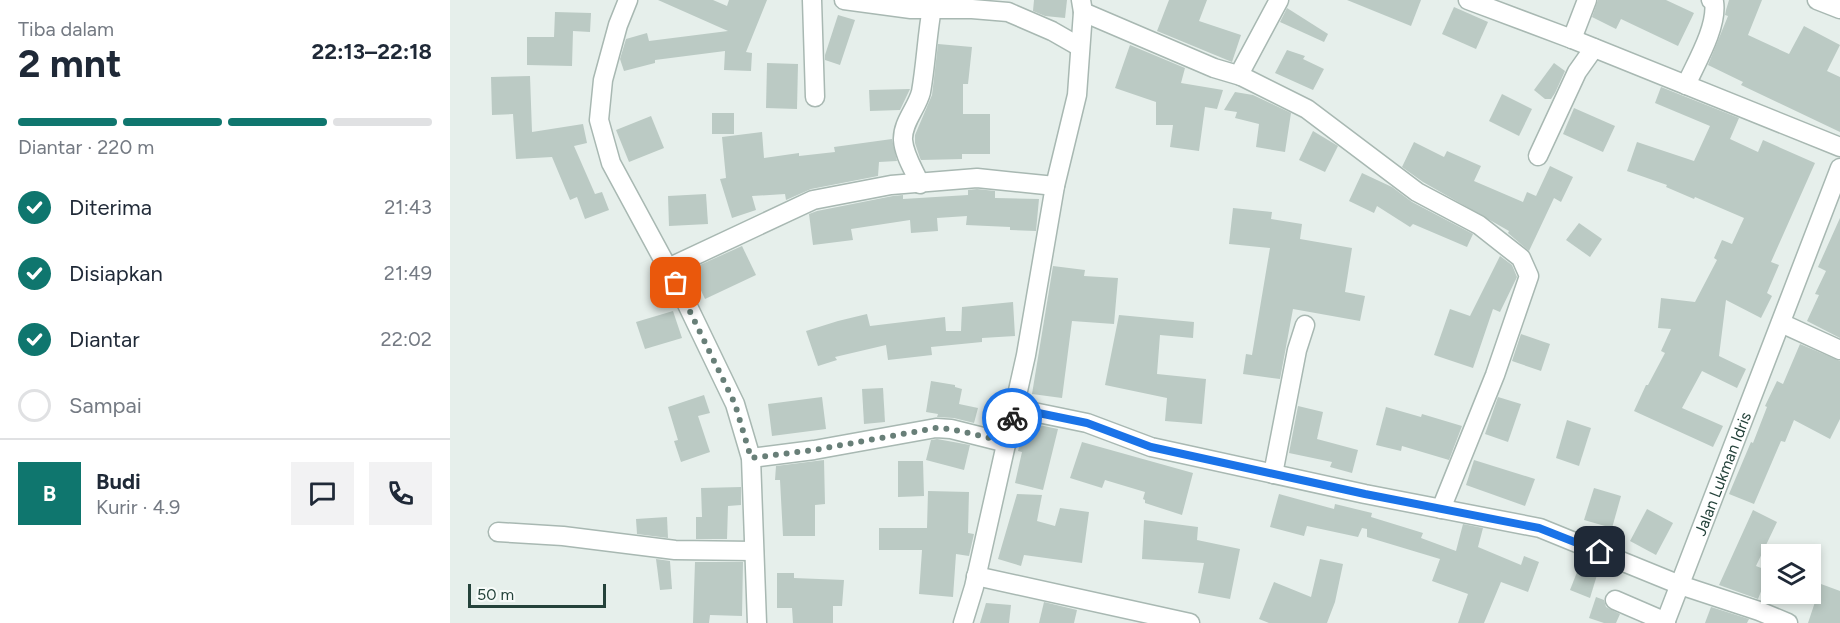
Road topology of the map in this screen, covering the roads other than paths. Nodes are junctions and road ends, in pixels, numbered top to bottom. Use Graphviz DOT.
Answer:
graph roads {
  1 [pos="628,0"];
  2 [pos="812,0"];
  3 [pos="844,0"];
  4 [pos="1279,0"];
  5 [pos="1468,0"];
  6 [pos="1587,0"];
  7 [pos="1711,0"];
  8 [pos="1817,0"];
  9 [pos="1082,6"];
  10 [pos="932,8"];
  11 [pos="1840,9"];
  12 [pos="1572,39"];
  13 [pos="1080,47"];
  14 [pos="1594,48"];
  15 [pos="1240,76"];
  16 [pos="1686,85"];
  17 [pos="815,97"];
  18 [pos="1840,147"];
  19 [pos="1538,156"];
  20 [pos="1840,168"];
  21 [pos="921,184"];
  22 [pos="1055,186"];
  23 [pos="668,268"];
  24 [pos="1781,323"];
  25 [pos="1305,325"];
  26 [pos="1840,350"];
  27 [pos="1014,408"];
  28 [pos="1007,442"];
  29 [pos="751,458"];
  30 [pos="1273,474"];
  31 [pos="1442,509"];
  32 [pos="498,532"];
  33 [pos="754,551"];
  34 [pos="976,576"];
  35 [pos="1680,585"];
  36 [pos="1615,600"];
  37 [pos="757,623"];
  38 [pos="963,623"];
  39 [pos="1190,623"];
  40 [pos="1666,623"];
  41 [pos="1788,623"];
  1 -- 23 [label="street"];
  2 -- 17 [label="street"];
  3 -- 10 [label="street"];
  4 -- 15 [label="street"];
  5 -- 12 [label="street"];
  6 -- 12 [label="street"];
  7 -- 16 [label="street"];
  8 -- 11 [label="street"];
  9 -- 13 [label="street"];
  9 -- 15 [label="street"];
  10 -- 13 [label="street"];
  10 -- 21 [label="street"];
  12 -- 14 [label="street"];
  13 -- 22 [label="street"];
  14 -- 16 [label="street"];
  14 -- 19 [label="street"];
  15 -- 31 [label="street"];
  16 -- 18 [label="street"];
  20 -- 24 [label="street, Jalan Lukman Idris"];
  21 -- 22 [label="street"];
  21 -- 23 [label="street"];
  22 -- 27 [label="street"];
  23 -- 29 [label="street"];
  24 -- 26 [label="street"];
  24 -- 35 [label="street, Jalan Lukman Idris"];
  25 -- 30 [label="street"];
  27 -- 28 [label="street"];
  27 -- 30 [label="street"];
  28 -- 29 [label="street"];
  28 -- 34 [label="street"];
  29 -- 33 [label="street"];
  30 -- 31 [label="street"];
  31 -- 35 [label="street"];
  32 -- 33 [label="street"];
  33 -- 37 [label="street"];
  34 -- 38 [label="street"];
  34 -- 39 [label="street"];
  35 -- 40 [label="street, Jalan Lukman Idris"];
  35 -- 41 [label="street"];
  36 -- 40 [label="street"];
}
